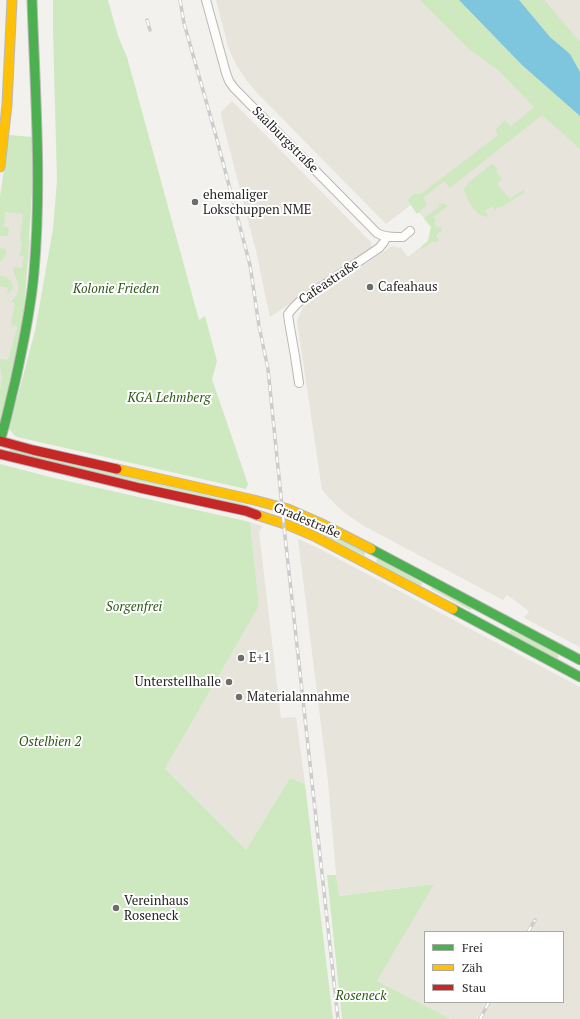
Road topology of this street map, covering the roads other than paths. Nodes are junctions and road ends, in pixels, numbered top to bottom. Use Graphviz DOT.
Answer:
graph roads {
  1 [pos="12,0"];
  2 [pos="32,0"];
  3 [pos="206,0"];
  4 [pos="0,168"];
  5 [pos="410,231"];
  6 [pos="386,237"];
  7 [pos="299,383"];
  8 [pos="0,441"];
  9 [pos="0,454"];
  10 [pos="580,660"];
  11 [pos="580,677"];
  1 -- 4 [label="main road"];
  2 -- 8 [label="main road"];
  3 -- 6 [label="street, Saalburgstraße"];
  5 -- 6 [label="street"];
  6 -- 7 [label="street, Cafeastraße"];
  8 -- 10 [label="main road, Gradestraße"];
  9 -- 11 [label="main road, Gradestraße"];
}
